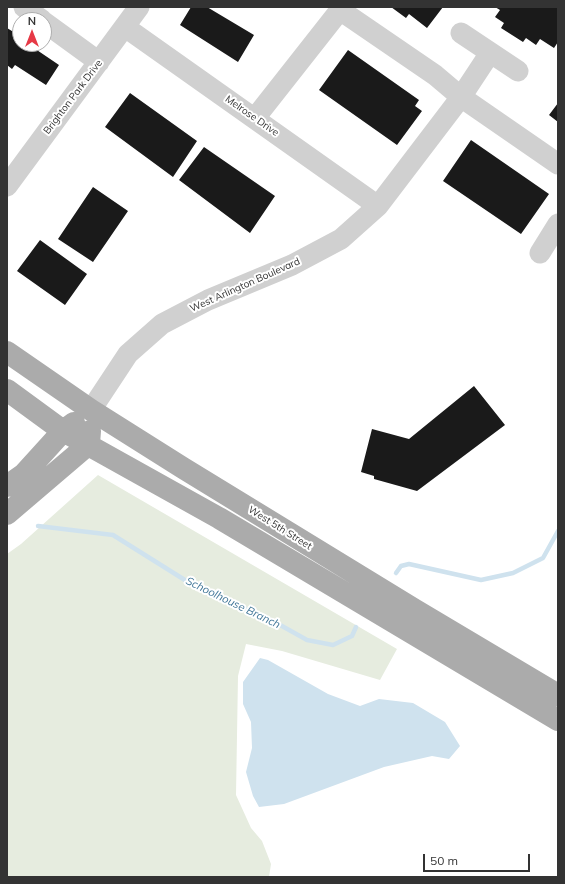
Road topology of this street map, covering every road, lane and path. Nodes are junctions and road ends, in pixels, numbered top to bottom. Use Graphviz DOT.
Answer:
graph roads {
  1 [pos="139,7"];
  2 [pos="340,8"];
  3 [pos="125,27"];
  4 [pos="52,28"];
  5 [pos="461,33"];
  6 [pos="490,53"];
  7 [pos="99,62"];
  8 [pos="518,71"];
  9 [pos="461,97"];
  10 [pos="255,118"];
  11 [pos="558,164"];
  12 [pos="7,186"];
  13 [pos="378,206"];
  14 [pos="558,224"];
  15 [pos="540,253"];
  16 [pos="7,352"];
  17 [pos="7,390"];
  18 [pos="91,410"];
  19 [pos="63,431"];
  20 [pos="88,444"];
  21 [pos="7,486"];
  22 [pos="7,514"];
  23 [pos="558,695"];
  24 [pos="558,720"];
  1 -- 3 [label="street, Brighton Park Drive"];
  2 -- 9 [label="street"];
  2 -- 10 [label="street"];
  3 -- 7 [label="street, Brighton Park Drive"];
  3 -- 10 [label="street, Melrose Drive"];
  4 -- 7 [label="street"];
  5 -- 6 [label="street"];
  6 -- 8 [label="street"];
  6 -- 9 [label="street, West Arlington Boulevard"];
  7 -- 12 [label="street, Brighton Park Drive"];
  9 -- 11 [label="street"];
  9 -- 13 [label="street, West Arlington Boulevard"];
  10 -- 13 [label="street, Melrose Drive"];
  13 -- 18 [label="street, West Arlington Boulevard"];
  14 -- 15 [label="street"];
  16 -- 18 [label="main road, West 5th Street"];
  17 -- 19 [label="main road"];
  18 -- 19 [label="main road, West Arlington Boulevard"];
  18 -- 20 [label="main road, West Arlington Boulevard"];
  18 -- 23 [label="main road, West 5th Street"];
  19 -- 20 [label="main road"];
  19 -- 21 [label="main road, West Arlington Boulevard"];
  20 -- 22 [label="main road"];
  20 -- 24 [label="main road"];
}
